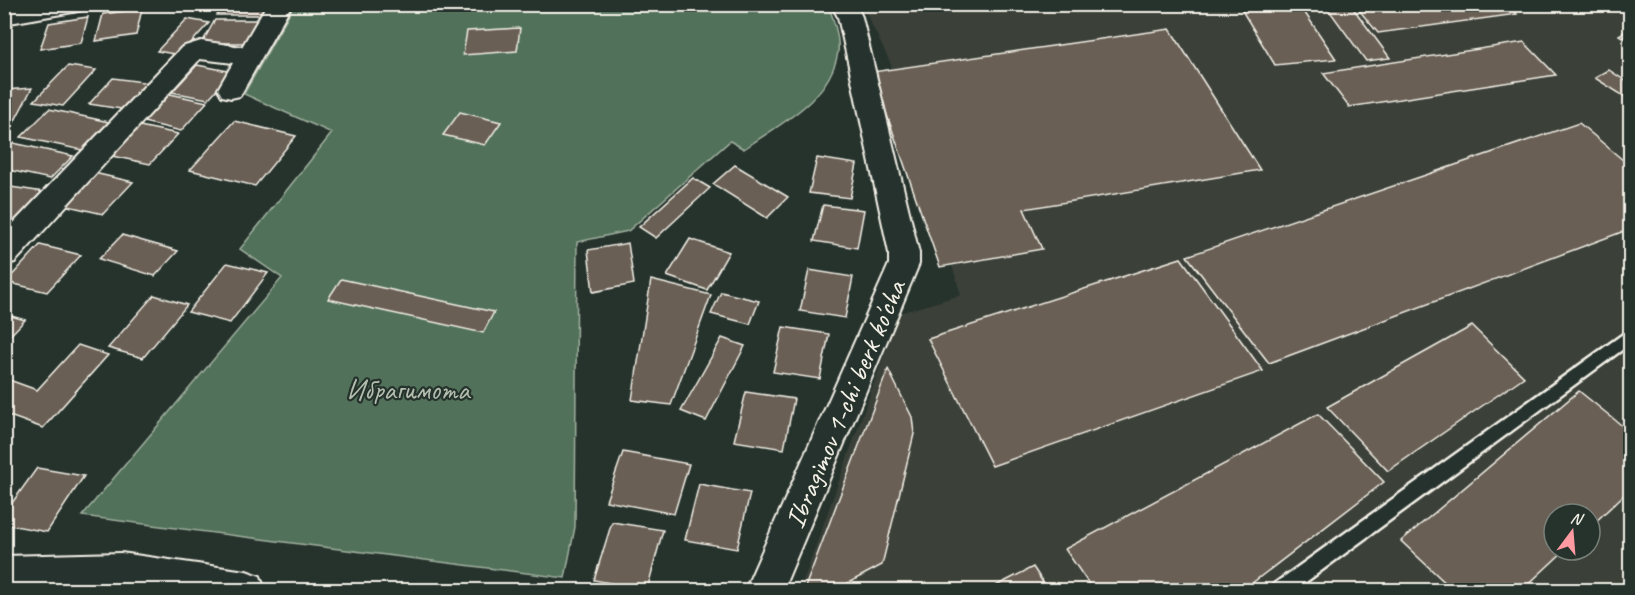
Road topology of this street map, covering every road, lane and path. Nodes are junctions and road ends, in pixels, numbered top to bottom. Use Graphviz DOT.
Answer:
graph roads {
  1 [pos="73,4"];
  2 [pos="280,4"];
  3 [pos="843,4"];
  4 [pos="4,16"];
  5 [pos="248,57"];
  6 [pos="231,89"];
  7 [pos="4,253"];
  8 [pos="1630,336"];
  9 [pos="4,575"];
  10 [pos="246,591"];
  11 [pos="764,591"];
  12 [pos="1280,591"];
  1 -- 4 [label="street"];
  2 -- 5 [label="street"];
  3 -- 11 [label="street, Ibragimov 1-chi berk ko'cha"];
  5 -- 6 [label="street"];
  5 -- 7 [label="street"];
  8 -- 12 [label="lane"];
  9 -- 10 [label="street"];
}
